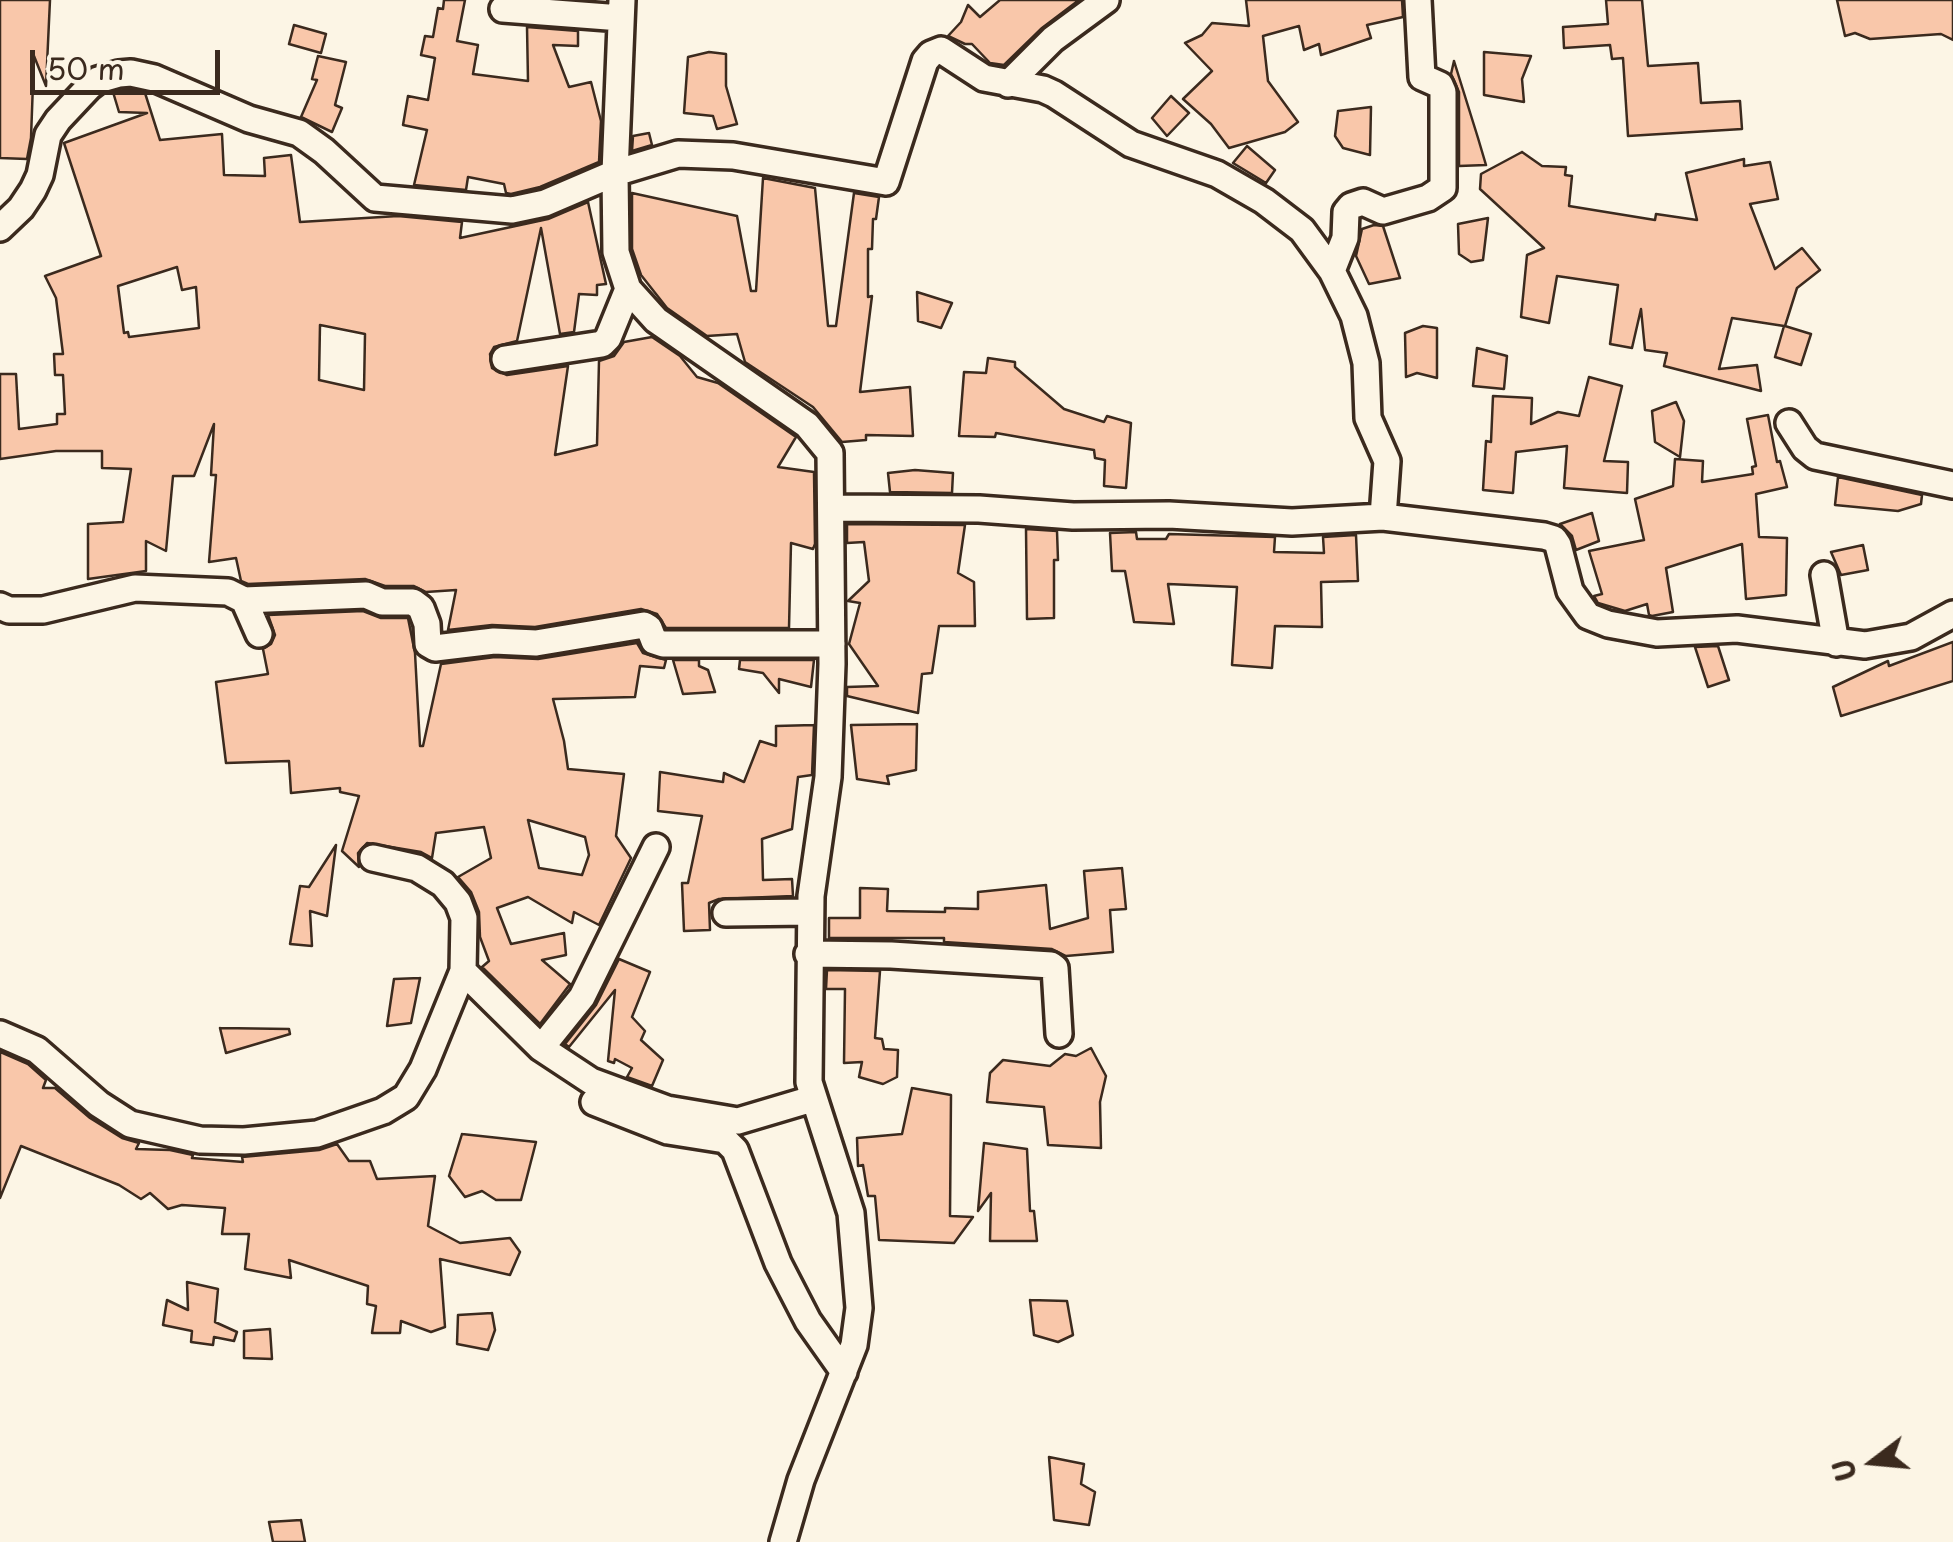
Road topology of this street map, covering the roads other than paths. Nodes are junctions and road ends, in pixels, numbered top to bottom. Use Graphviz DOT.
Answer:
graph roads {
  1 [pos="1106,0"];
  2 [pos="1418,0"];
  3 [pos="503,9"];
  4 [pos="622,9"];
  5 [pos="1008,84"];
  6 [pos="615,174"];
  7 [pos="0,228"];
  8 [pos="1332,271"];
  9 [pos="628,289"];
  10 [pos="505,359"];
  11 [pos="1790,423"];
  12 [pos="1953,484"];
  13 [pos="833,508"];
  14 [pos="1383,518"];
  15 [pos="1824,575"];
  16 [pos="244,600"];
  17 [pos="0,606"];
  18 [pos="1953,614"];
  19 [pos="259,634"];
  20 [pos="1836,643"];
  21 [pos="832,644"];
  22 [pos="656,847"];
  23 [pos="373,858"];
  24 [pos="810,912"];
  25 [pos="726,913"];
  26 [pos="808,954"];
  27 [pos="463,971"];
  28 [pos="0,1034"];
  29 [pos="1059,1034"];
  30 [pos="542,1048"];
  31 [pos="812,1098"];
  32 [pos="594,1102"];
  33 [pos="844,1372"];
  34 [pos="782,1542"];
  1 -- 5 [label="street"];
  2 -- 8 [label="street"];
  3 -- 4 [label="street"];
  4 -- 6 [label="street"];
  5 -- 6 [label="street"];
  5 -- 8 [label="street"];
  6 -- 7 [label="street"];
  6 -- 9 [label="street"];
  8 -- 14 [label="street"];
  9 -- 10 [label="street"];
  9 -- 13 [label="street"];
  11 -- 12 [label="street"];
  13 -- 14 [label="street"];
  13 -- 21 [label="street"];
  14 -- 20 [label="street"];
  15 -- 20 [label="street"];
  16 -- 17 [label="street"];
  16 -- 19 [label="street"];
  16 -- 21 [label="street"];
  18 -- 20 [label="street"];
  21 -- 24 [label="street"];
  22 -- 30 [label="street"];
  23 -- 27 [label="street"];
  24 -- 25 [label="street"];
  24 -- 26 [label="street"];
  26 -- 29 [label="street"];
  26 -- 31 [label="street"];
  27 -- 28 [label="street"];
  27 -- 30 [label="street"];
  30 -- 31 [label="street"];
  31 -- 33 [label="street"];
  32 -- 33 [label="street"];
  33 -- 34 [label="street"];
}
